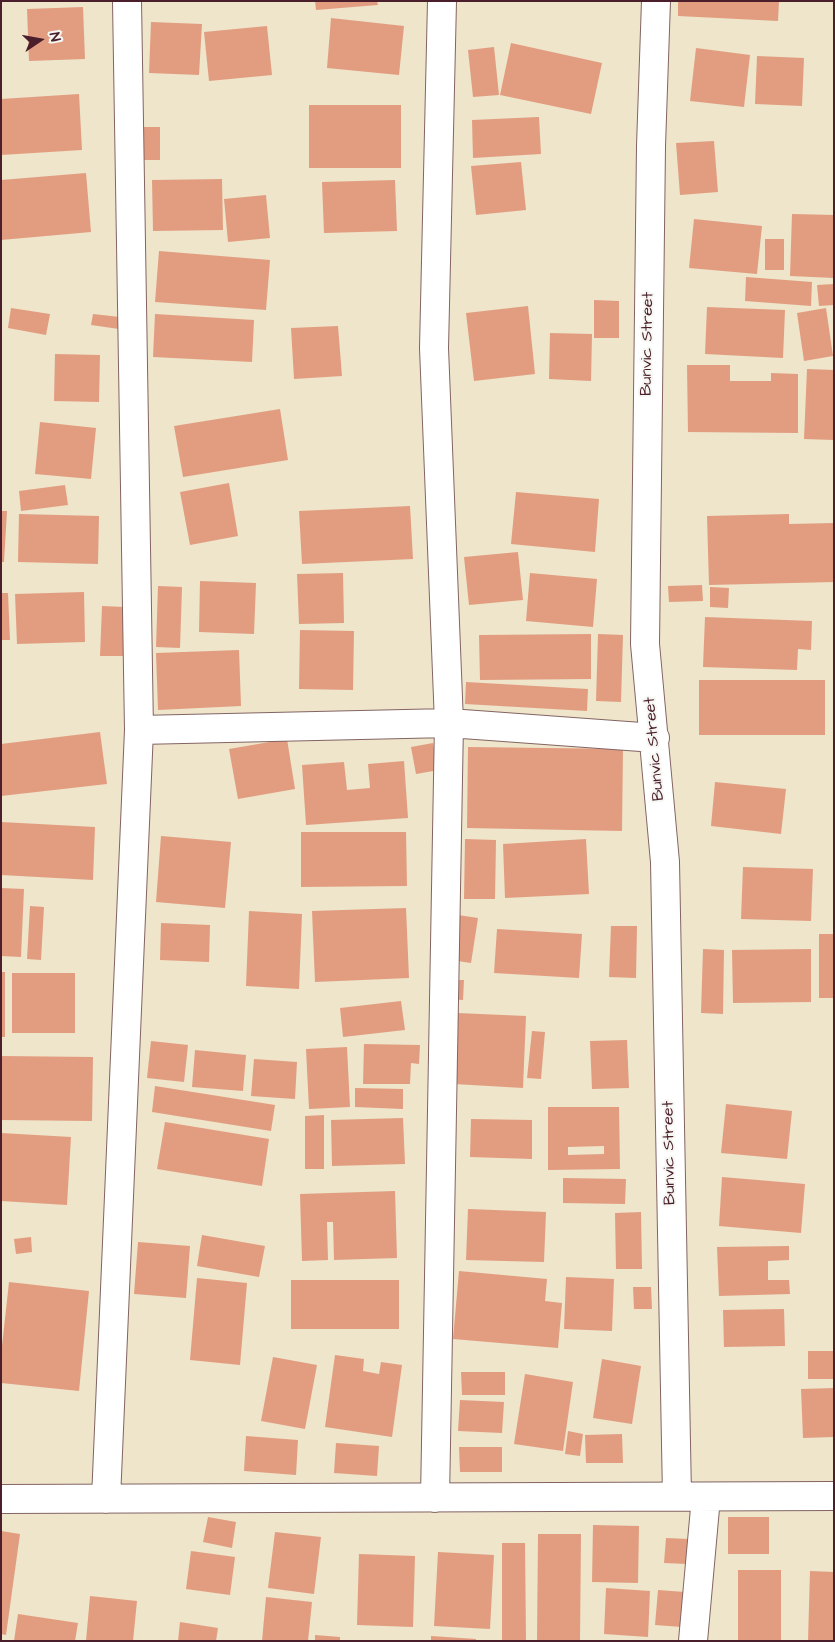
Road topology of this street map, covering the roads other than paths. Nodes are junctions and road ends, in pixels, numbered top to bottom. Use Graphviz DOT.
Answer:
graph roads {
  1 [pos="127,1"];
  2 [pos="442,1"];
  3 [pos="656,1"];
  4 [pos="449,723"];
  5 [pos="139,730"];
  6 [pos="655,738"];
  7 [pos="677,1496"];
  8 [pos="706,1496"];
  9 [pos="834,1496"];
  10 [pos="436,1498"];
  11 [pos="1,1499"];
  12 [pos="106,1499"];
  13 [pos="693,1641"];
  1 -- 5 [label="street"];
  2 -- 4 [label="street"];
  3 -- 6 [label="street, Bunvic Street"];
  4 -- 5 [label="street"];
  4 -- 6 [label="street"];
  4 -- 10 [label="street"];
  5 -- 12 [label="street"];
  6 -- 7 [label="street, Bunvic Street"];
  7 -- 8 [label="street"];
  7 -- 10 [label="street"];
  8 -- 9 [label="street"];
  8 -- 13 [label="street"];
  10 -- 12 [label="street"];
  11 -- 12 [label="street"];
}
